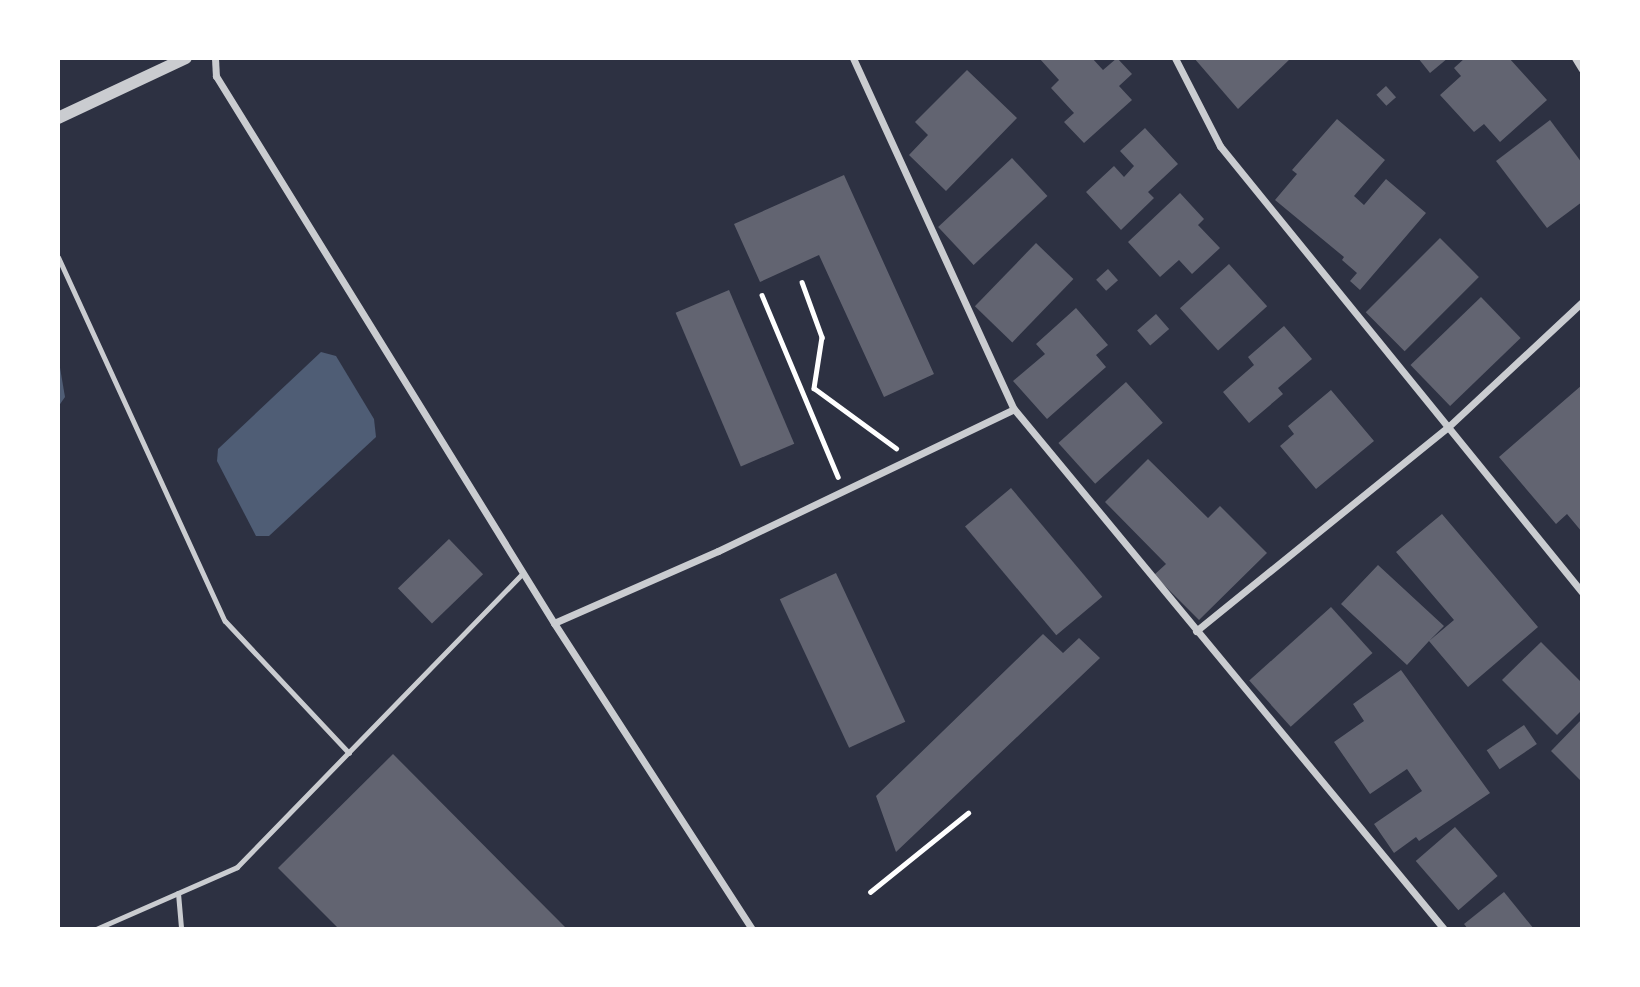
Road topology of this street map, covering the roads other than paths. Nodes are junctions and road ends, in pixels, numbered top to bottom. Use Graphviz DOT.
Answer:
graph roads {
  1 [pos="186,58"];
  2 [pos="215,58"];
  3 [pos="853,58"];
  4 [pos="1175,58"];
  5 [pos="1575,58"];
  6 [pos="1582,69"];
  7 [pos="58,118"];
  8 [pos="58,257"];
  9 [pos="1582,302"];
  10 [pos="1014,409"];
  11 [pos="1447,428"];
  12 [pos="523,573"];
  13 [pos="1582,593"];
  14 [pos="554,623"];
  15 [pos="1196,631"];
  16 [pos="349,753"];
  17 [pos="178,893"];
  18 [pos="96,929"];
  19 [pos="181,929"];
  20 [pos="752,929"];
  21 [pos="1444,929"];
  1 -- 7 [label="street"];
  2 -- 12 [label="street"];
  3 -- 10 [label="street"];
  4 -- 11 [label="street"];
  5 -- 6 [label="street"];
  8 -- 16 [label="lane"];
  9 -- 11 [label="street"];
  10 -- 14 [label="street"];
  10 -- 15 [label="street"];
  11 -- 13 [label="street"];
  11 -- 15 [label="street"];
  12 -- 14 [label="street"];
  12 -- 16 [label="lane"];
  14 -- 20 [label="street"];
  15 -- 21 [label="street"];
  16 -- 17 [label="lane"];
  17 -- 18 [label="lane"];
  17 -- 19 [label="lane"];
}
